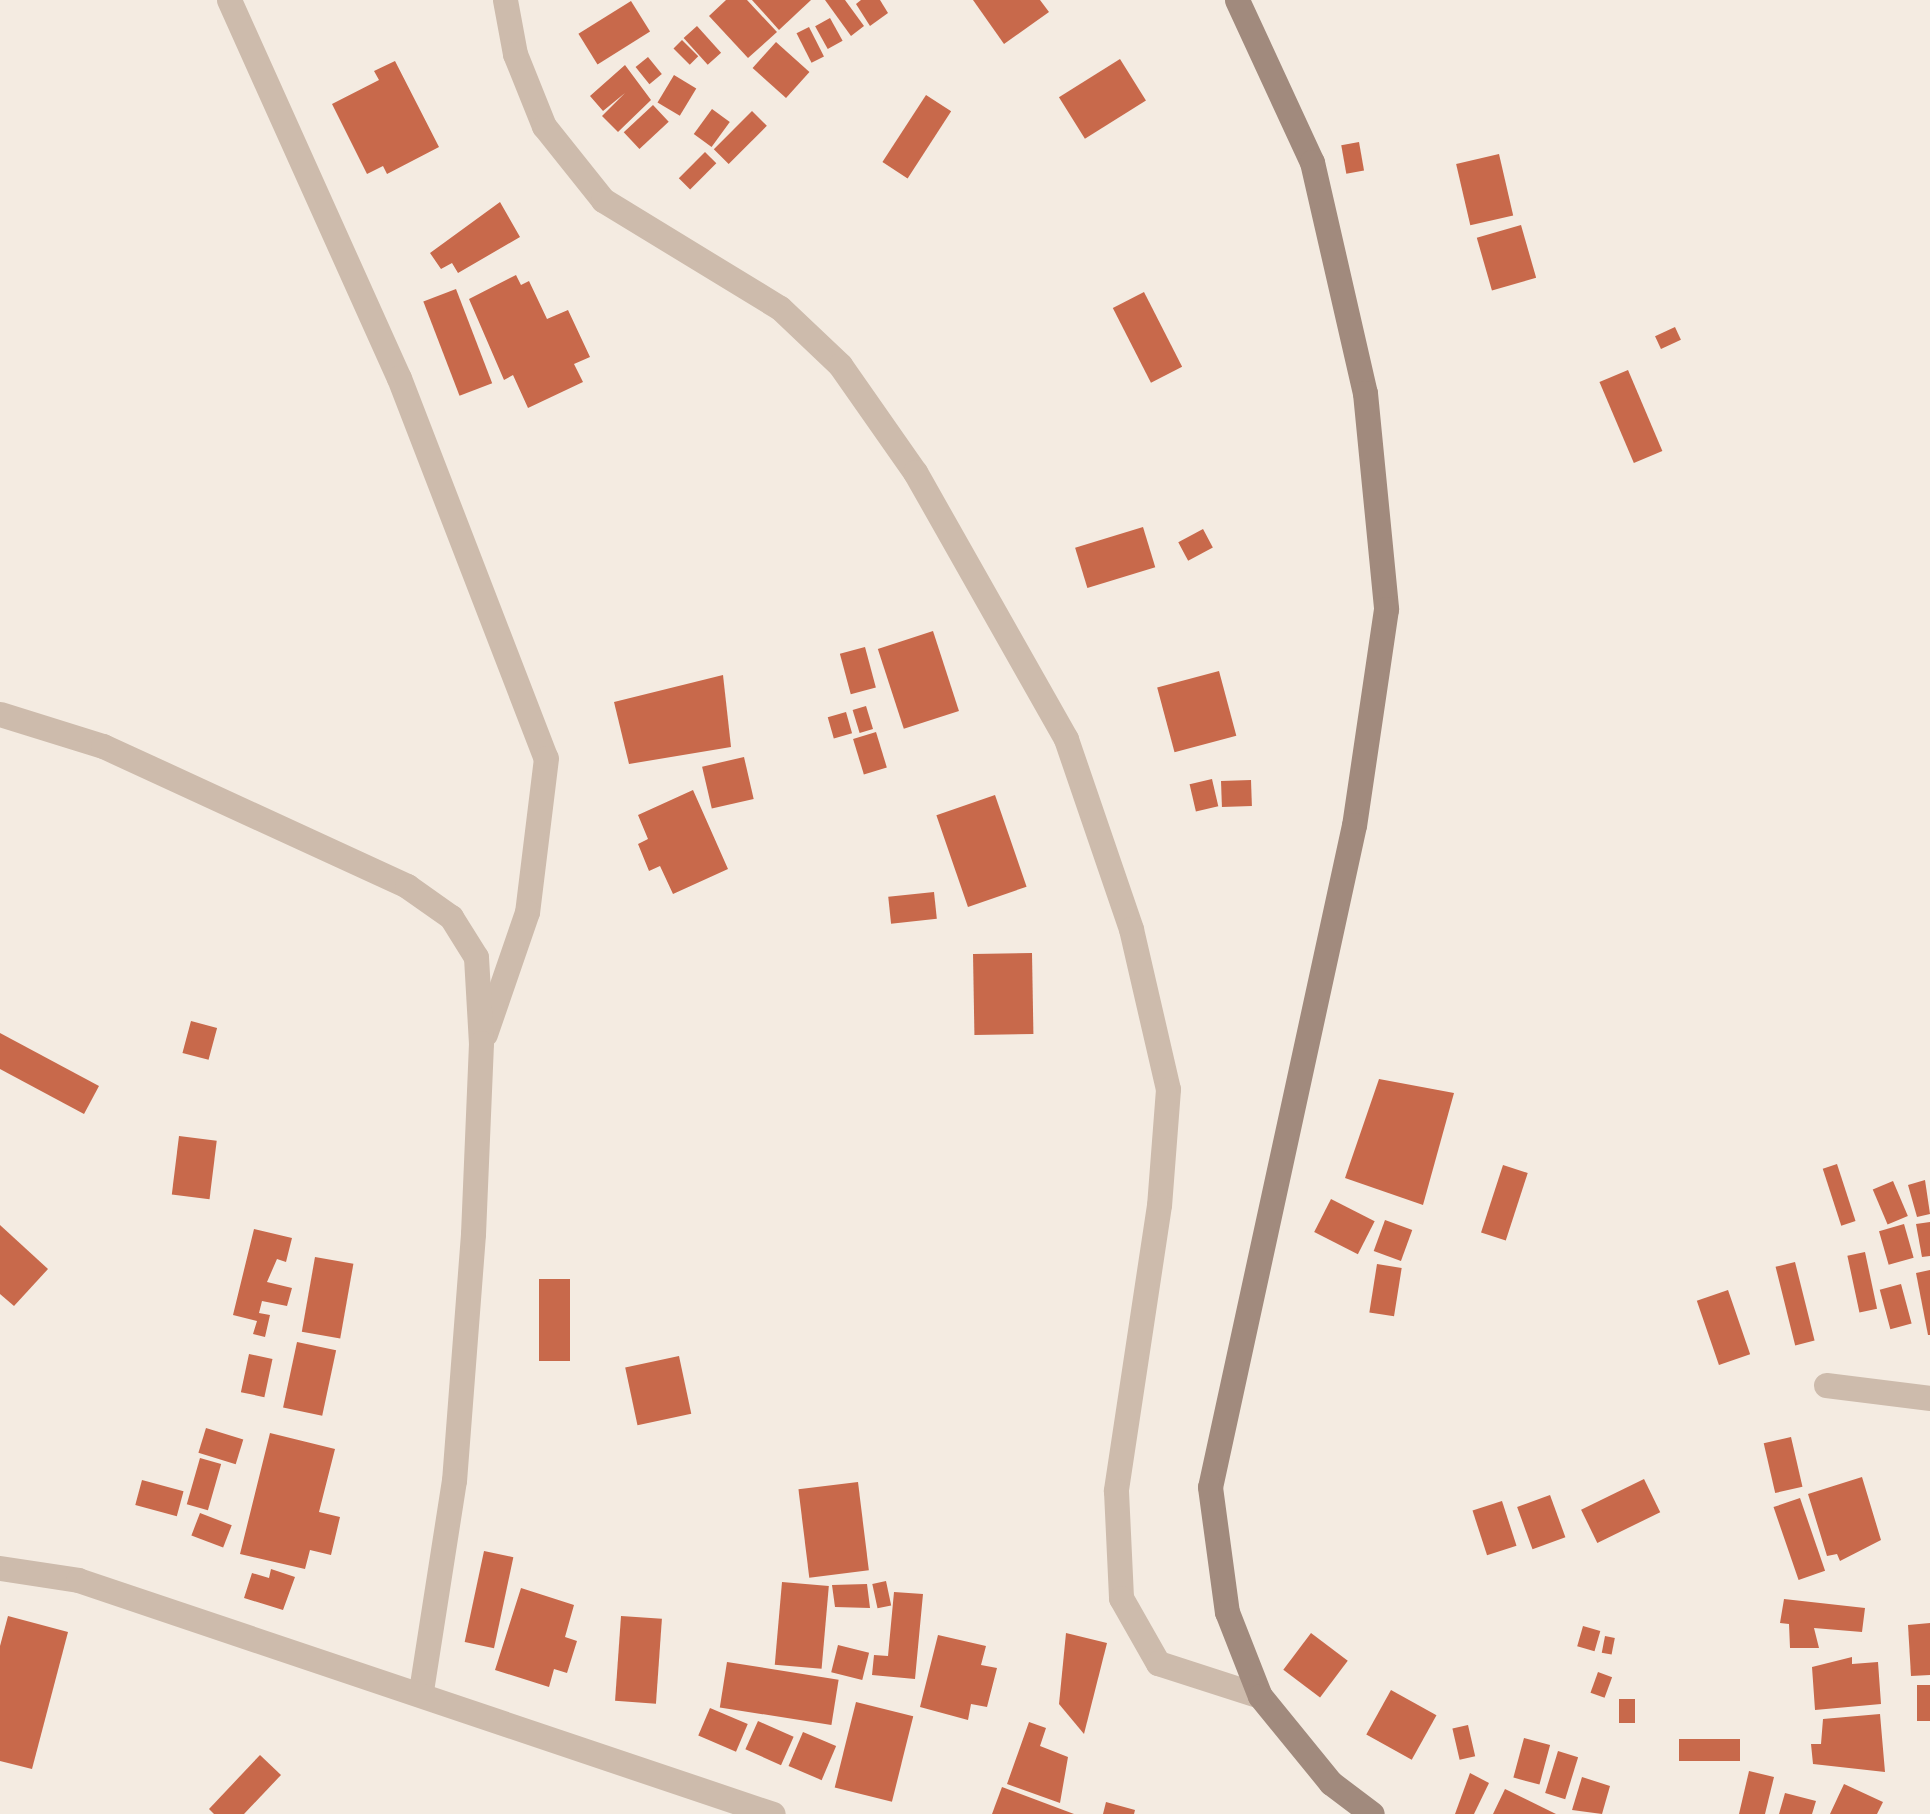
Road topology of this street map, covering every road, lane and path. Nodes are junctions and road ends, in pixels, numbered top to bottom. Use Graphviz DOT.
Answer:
graph roads {
  1 [pos="229,0"];
  2 [pos="505,0"];
  3 [pos="1237,0"];
  4 [pos="0,714"];
  5 [pos="481,1043"];
  6 [pos="1826,1385"];
  7 [pos="1930,1398"];
  8 [pos="0,1568"];
  9 [pos="420,1691"];
  10 [pos="1260,1696"];
  11 [pos="773,1814"];
  12 [pos="1372,1814"];
  1 -- 5 [label="street"];
  2 -- 10 [label="street"];
  3 -- 10 [label="main road"];
  4 -- 5 [label="street"];
  5 -- 9 [label="street"];
  6 -- 7 [label="street"];
  8 -- 9 [label="street"];
  9 -- 11 [label="street"];
  10 -- 12 [label="main road"];
}
